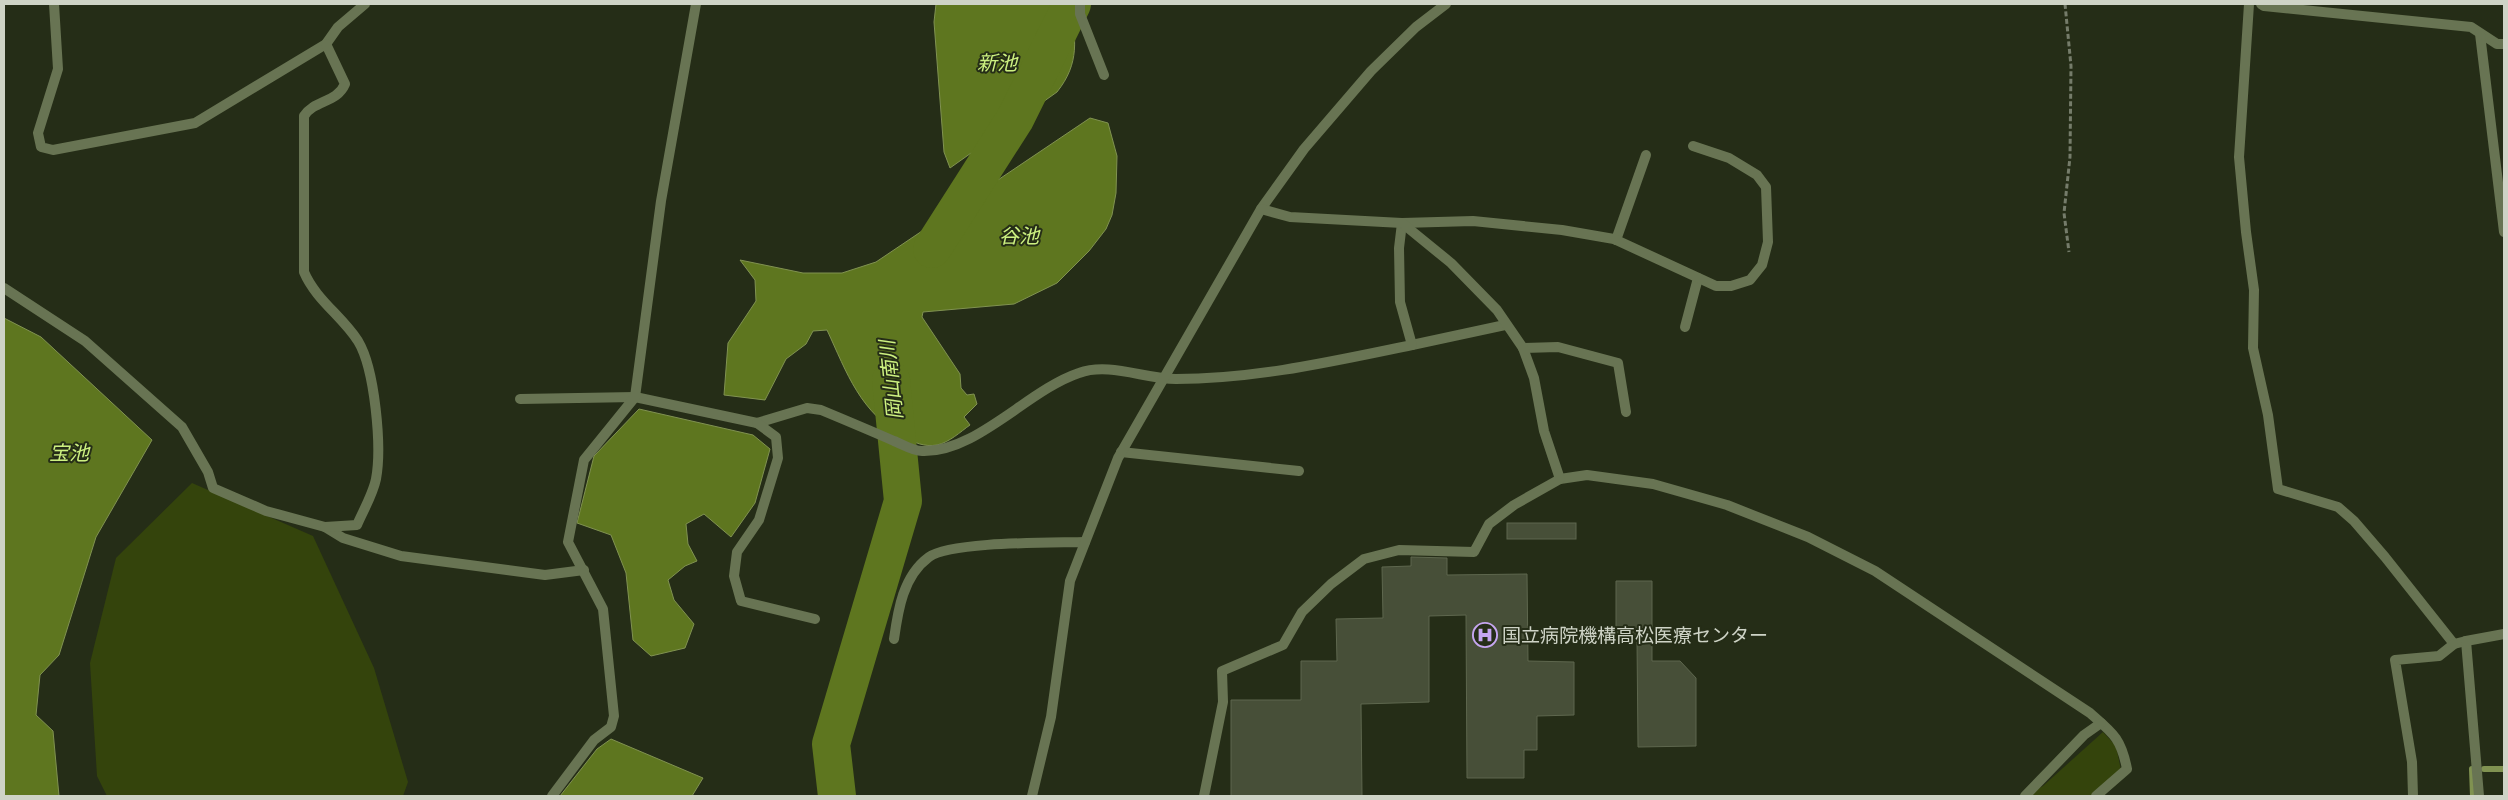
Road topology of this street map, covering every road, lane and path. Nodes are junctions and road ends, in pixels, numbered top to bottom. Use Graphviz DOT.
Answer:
graph roads {
  1 [pos="54,4"];
  2 [pos="365,4"];
  3 [pos="696,4"];
  4 [pos="1080,4"];
  5 [pos="1446,4"];
  6 [pos="2065,4"];
  7 [pos="2249,4"];
  8 [pos="2261,4"];
  9 [pos="2480,34"];
  10 [pos="326,44"];
  11 [pos="2504,44"];
  12 [pos="1104,75"];
  13 [pos="1693,146"];
  14 [pos="1646,155"];
  15 [pos="1261,208"];
  16 [pos="1402,223"];
  17 [pos="2504,232"];
  18 [pos="1616,240"];
  19 [pos="2069,252"];
  20 [pos="1698,278"];
  21 [pos="4,288"];
  22 [pos="1505,325"];
  23 [pos="1685,327"];
  24 [pos="1412,345"];
  25 [pos="1523,348"];
  26 [pos="1164,377"];
  27 [pos="635,397"];
  28 [pos="520,399"];
  29 [pos="1626,412"];
  30 [pos="757,423"];
  31 [pos="1121,452"];
  32 [pos="1299,470"];
  33 [pos="1560,479"];
  34 [pos="325,527"];
  35 [pos="1085,542"];
  36 [pos="584,570"];
  37 [pos="815,619"];
  38 [pos="2504,634"];
  39 [pos="894,639"];
  40 [pos="2466,642"];
  41 [pos="2454,644"];
  42 [pos="2101,723"];
  43 [pos="552,796"];
  44 [pos="1032,796"];
  45 [pos="1204,796"];
  46 [pos="2025,796"];
  47 [pos="2096,796"];
  48 [pos="2413,796"];
  49 [pos="2479,796"];
  1 -- 10 [label="street"];
  2 -- 10 [label="street"];
  3 -- 27 [label="street"];
  4 -- 12 [label="street"];
  5 -- 15 [label="street"];
  6 -- 19 [label="path"];
  7 -- 41 [label="street"];
  8 -- 9 [label="street"];
  9 -- 11 [label="street"];
  9 -- 17 [label="street"];
  10 -- 34 [label="street"];
  13 -- 20 [label="street"];
  14 -- 18 [label="street"];
  15 -- 16 [label="street"];
  15 -- 26 [label="street"];
  16 -- 18 [label="street"];
  16 -- 22 [label="street"];
  16 -- 24 [label="street"];
  18 -- 20 [label="street"];
  20 -- 23 [label="street"];
  21 -- 34 [label="street"];
  22 -- 24 [label="street"];
  22 -- 25 [label="street"];
  24 -- 26 [label="street"];
  25 -- 29 [label="street"];
  25 -- 33 [label="street"];
  26 -- 30 [label="street"];
  26 -- 31 [label="street"];
  27 -- 28 [label="street"];
  27 -- 30 [label="street"];
  27 -- 36 [label="street"];
  30 -- 37 [label="street"];
  31 -- 32 [label="street"];
  31 -- 35 [label="street"];
  33 -- 42 [label="street"];
  33 -- 45 [label="street"];
  34 -- 36 [label="street"];
  35 -- 39 [label="street"];
  35 -- 44 [label="street"];
  36 -- 43 [label="street"];
  38 -- 40 [label="street"];
  40 -- 41 [label="street"];
  40 -- 49 [label="street"];
  41 -- 48 [label="street"];
  42 -- 46 [label="street"];
  42 -- 47 [label="street"];
}
